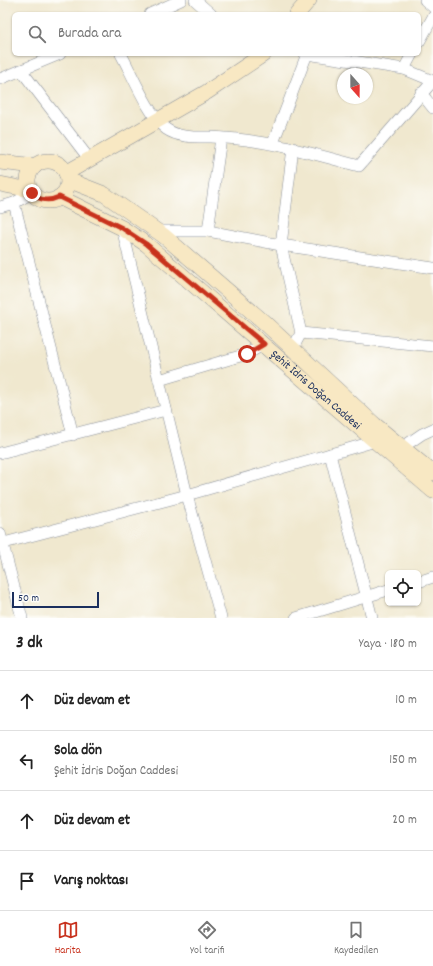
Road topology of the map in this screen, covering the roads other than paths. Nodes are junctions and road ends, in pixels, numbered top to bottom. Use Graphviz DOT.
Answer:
graph roads {
  1 [pos="181,0"];
  2 [pos="195,0"];
  3 [pos="309,0"];
  4 [pos="425,0"];
  5 [pos="433,7"];
  6 [pos="154,12"];
  7 [pos="209,12"];
  8 [pos="299,12"];
  9 [pos="433,17"];
  10 [pos="421,38"];
  11 [pos="55,56"];
  12 [pos="122,56"];
  13 [pos="259,56"];
  14 [pos="306,56"];
  15 [pos="320,56"];
  16 [pos="411,56"];
  17 [pos="404,69"];
  18 [pos="21,70"];
  19 [pos="0,79"];
  20 [pos="422,93"];
  21 [pos="433,108"];
  22 [pos="157,121"];
  23 [pos="221,138"];
  24 [pos="273,143"];
  25 [pos="293,148"];
  26 [pos="90,160"];
  27 [pos="0,162"];
  28 [pos="35,166"];
  29 [pos="67,176"];
  30 [pos="0,184"];
  31 [pos="31,191"];
  32 [pos="59,197"];
  33 [pos="14,203"];
  34 [pos="0,207"];
  35 [pos="122,228"];
  36 [pos="157,231"];
  37 [pos="208,231"];
  38 [pos="281,245"];
  39 [pos="433,268"];
  40 [pos="302,333"];
  41 [pos="264,344"];
  42 [pos="433,346"];
  43 [pos="293,348"];
  44 [pos="159,380"];
  45 [pos="166,410"];
  46 [pos="433,429"];
  47 [pos="73,435"];
  48 [pos="376,441"];
  49 [pos="403,448"];
  50 [pos="0,453"];
  51 [pos="330,454"];
  52 [pos="433,473"];
  53 [pos="433,490"];
  54 [pos="187,495"];
  55 [pos="1,540"];
  56 [pos="433,577"];
  57 [pos="421,581"];
  58 [pos="385,591"];
  59 [pos="367,596"];
  60 [pos="22,618"];
  61 [pos="221,618"];
  62 [pos="296,618"];
  63 [pos="372,618"];
  1 -- 6 [label="street"];
  2 -- 7 [label="street"];
  3 -- 8 [label="main road"];
  4 -- 5 [label="street"];
  9 -- 10 [label="street"];
  11 -- 18 [label="street"];
  12 -- 22 [label="street"];
  13 -- 22 [label="main road"];
  14 -- 24 [label="street"];
  15 -- 17 [label="street"];
  16 -- 17 [label="street"];
  17 -- 20 [label="street"];
  18 -- 19 [label="street"];
  18 -- 26 [label="street"];
  20 -- 21 [label="street"];
  20 -- 25 [label="street"];
  22 -- 23 [label="street"];
  22 -- 26 [label="main road"];
  23 -- 24 [label="street"];
  23 -- 37 [label="street"];
  24 -- 25 [label="street"];
  25 -- 38 [label="street"];
  26 -- 29 [label="main road"];
  27 -- 28 [label="main road"];
  28 -- 29 [label="main road"];
  28 -- 31 [label="main road"];
  29 -- 32 [label="main road"];
  29 -- 36 [label="main road, Şehit İdris Doğan Caddesi"];
  30 -- 31 [label="main road"];
  31 -- 32 [label="main road"];
  31 -- 33 [label="street"];
  32 -- 35 [label="main road, Şehit İdris Doğan Caddesi"];
  33 -- 34 [label="street"];
  33 -- 47 [label="street"];
  35 -- 41 [label="main road, Şehit İdris Doğan Caddesi"];
  35 -- 44 [label="street"];
  36 -- 37 [label="street"];
  36 -- 43 [label="main road, Şehit İdris Doğan Caddesi"];
  37 -- 38 [label="street"];
  38 -- 39 [label="street"];
  38 -- 40 [label="street"];
  40 -- 42 [label="street"];
  40 -- 43 [label="street"];
  41 -- 44 [label="street"];
  41 -- 48 [label="main road, Şehit İdris Doğan Caddesi"];
  43 -- 49 [label="main road, Şehit İdris Doğan Caddesi"];
  44 -- 45 [label="street"];
  45 -- 47 [label="street"];
  45 -- 54 [label="street"];
  46 -- 49 [label="street"];
  47 -- 50 [label="street"];
  48 -- 51 [label="street"];
  48 -- 53 [label="main road, Şehit İdris Doğan Caddesi"];
  49 -- 52 [label="main road, Şehit İdris Doğan Caddesi"];
  51 -- 54 [label="street"];
  51 -- 59 [label="street"];
  54 -- 55 [label="street"];
  54 -- 61 [label="street"];
  55 -- 60 [label="street"];
  56 -- 57 [label="street"];
  58 -- 59 [label="street"];
  59 -- 62 [label="street"];
  59 -- 63 [label="street"];
}
